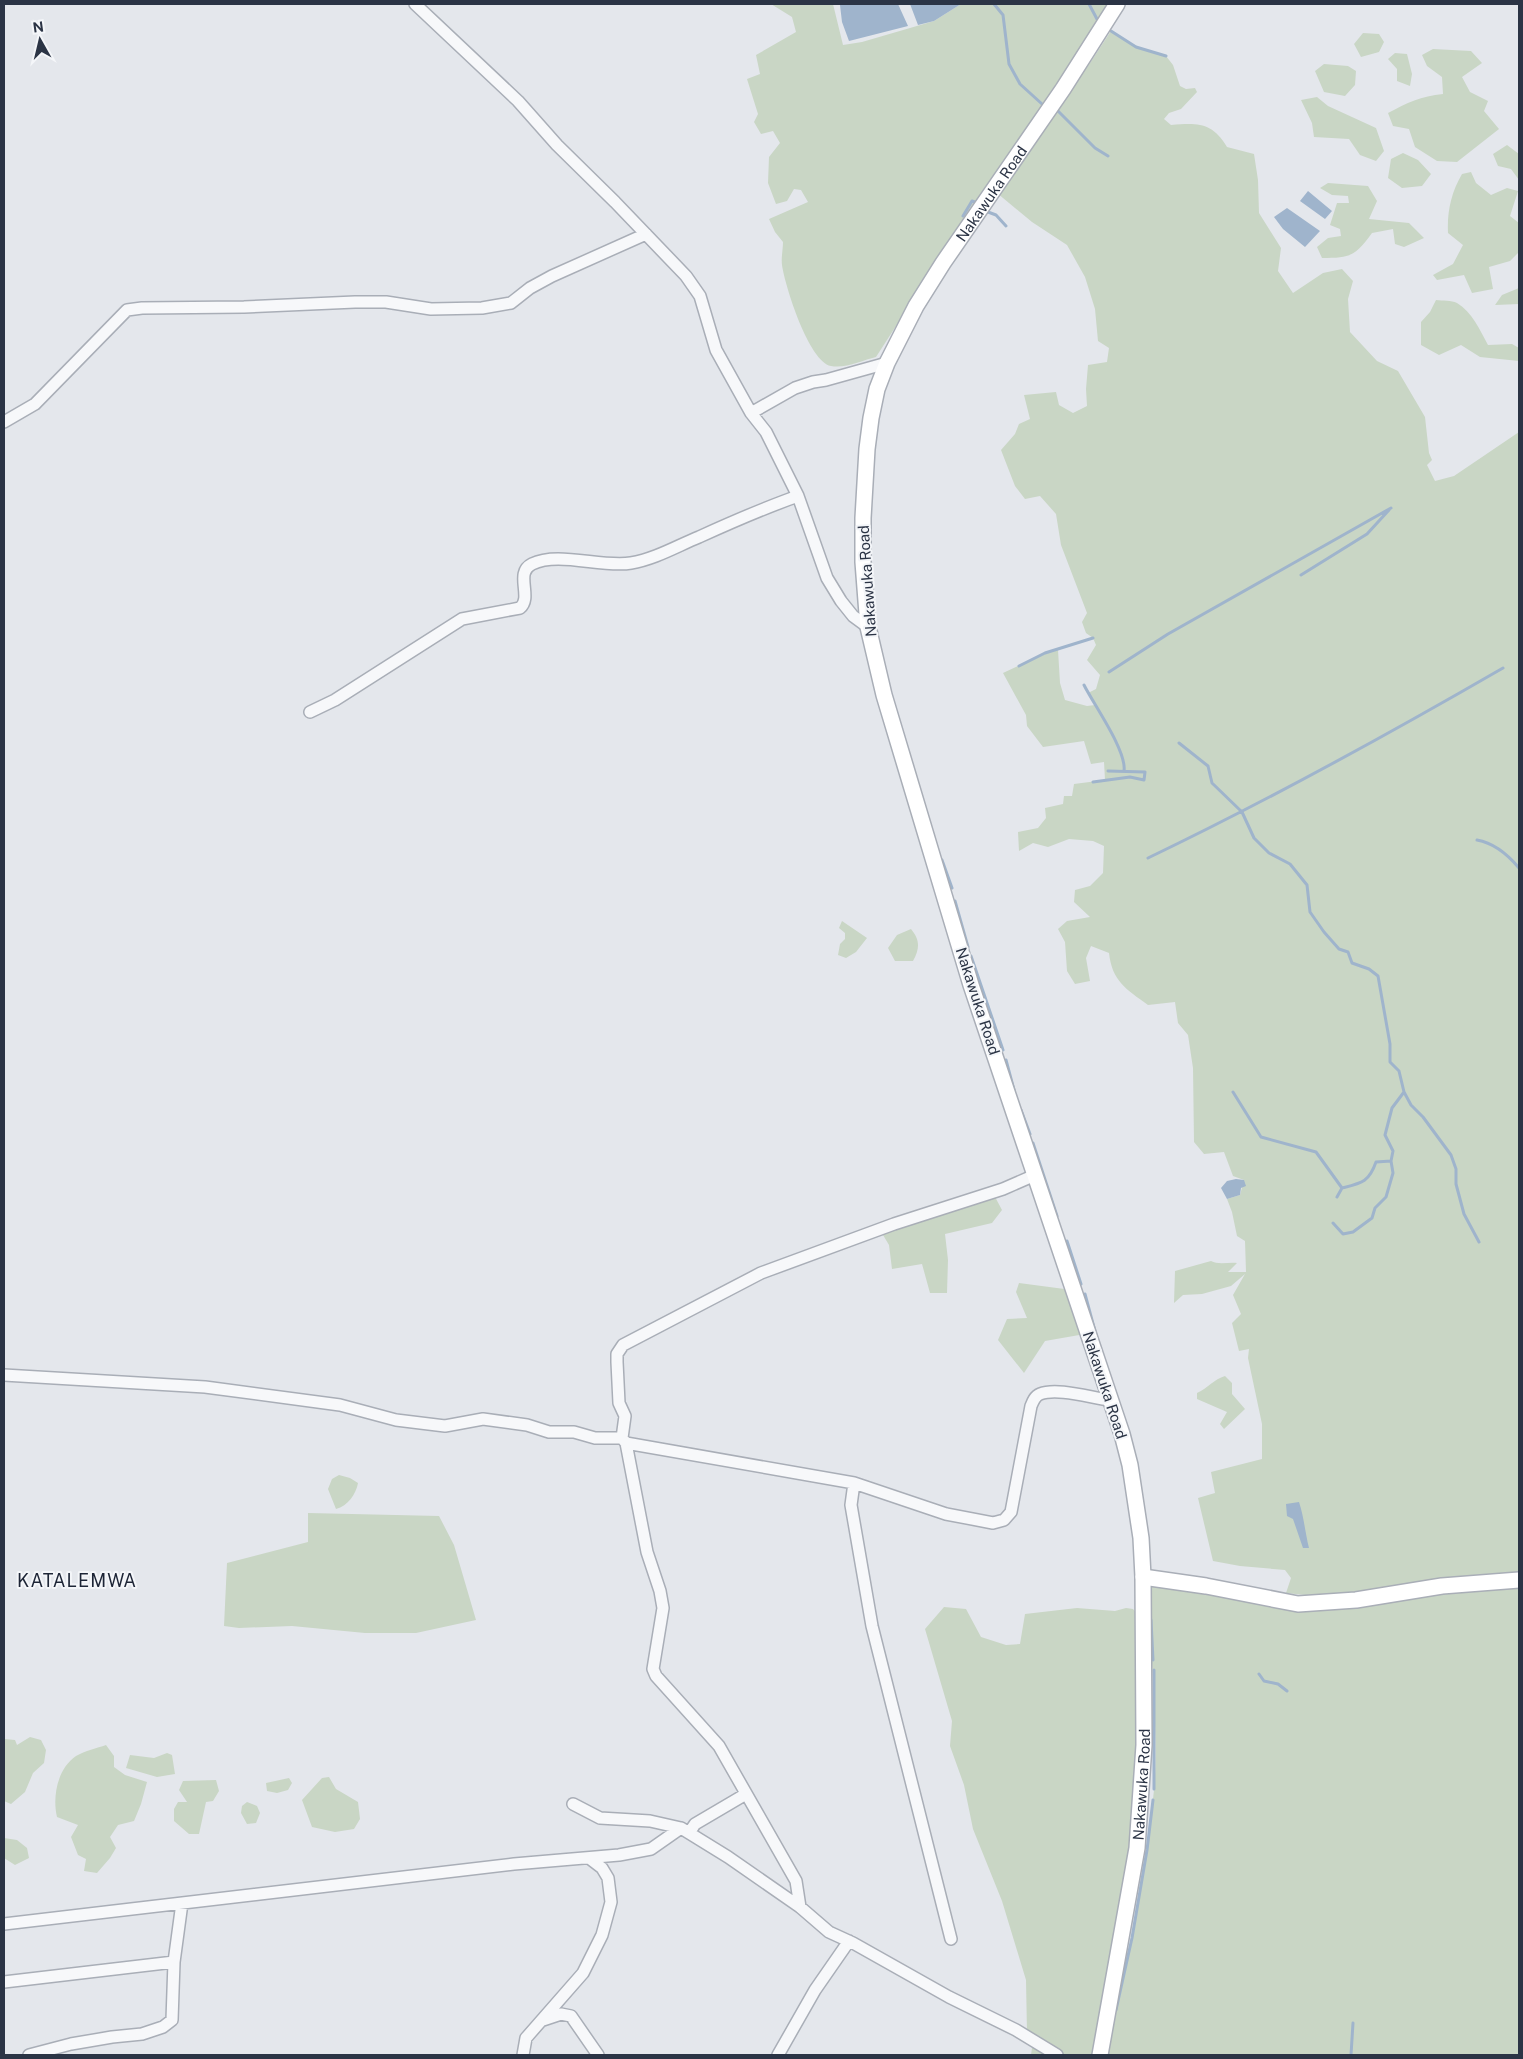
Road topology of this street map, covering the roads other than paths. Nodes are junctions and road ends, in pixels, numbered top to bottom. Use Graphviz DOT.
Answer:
graph roads {
  1 [pos="415,4"];
  2 [pos="1117,4"];
  3 [pos="646,234"];
  4 [pos="887,363"];
  5 [pos="751,413"];
  6 [pos="4,422"];
  7 [pos="798,496"];
  8 [pos="868,627"];
  9 [pos="310,712"];
  10 [pos="1036,1175"];
  11 [pos="4,1375"];
  12 [pos="1110,1400"];
  13 [pos="624,1440"];
  14 [pos="854,1483"];
  15 [pos="1143,1577"];
  16 [pos="1519,1580"];
  17 [pos="746,1794"];
  18 [pos="574,1804"];
  19 [pos="685,1831"];
  20 [pos="614,1855"];
  21 [pos="589,1858"];
  22 [pos="605,1873"];
  23 [pos="182,1903"];
  24 [pos="800,1907"];
  25 [pos="4,1924"];
  26 [pos="951,1939"];
  27 [pos="848,1941"];
  28 [pos="174,1962"];
  29 [pos="4,1982"];
  30 [pos="541,2021"];
  31 [pos="72,2050"];
  32 [pos="30,2055"];
  33 [pos="523,2055"];
  34 [pos="598,2055"];
  35 [pos="778,2055"];
  36 [pos="1057,2055"];
  37 [pos="1100,2055"];
  1 -- 3 [label="street"];
  2 -- 4 [label="main road, Nakawuka Road"];
  3 -- 5 [label="street"];
  3 -- 6 [label="street"];
  4 -- 5 [label="street"];
  4 -- 8 [label="main road, Nakawuka Road"];
  5 -- 7 [label="street"];
  7 -- 8 [label="street"];
  7 -- 9 [label="street"];
  8 -- 10 [label="main road, Nakawuka Road"];
  10 -- 12 [label="main road, Nakawuka Road"];
  10 -- 13 [label="street"];
  11 -- 13 [label="street"];
  12 -- 14 [label="street"];
  12 -- 15 [label="main road, Nakawuka Road"];
  13 -- 14 [label="street"];
  13 -- 17 [label="street"];
  14 -- 26 [label="street"];
  15 -- 16 [label="main road"];
  15 -- 37 [label="main road, Nakawuka Road"];
  17 -- 19 [label="street"];
  17 -- 24 [label="street"];
  18 -- 19 [label="street"];
  19 -- 20 [label="street"];
  19 -- 24 [label="street"];
  20 -- 21 [label="street"];
  20 -- 22 [label="street"];
  21 -- 22 [label="street"];
  21 -- 23 [label="street"];
  22 -- 30 [label="street"];
  23 -- 25 [label="street"];
  23 -- 28 [label="street"];
  24 -- 27 [label="street"];
  27 -- 35 [label="street"];
  27 -- 36 [label="street"];
  28 -- 29 [label="street"];
  28 -- 31 [label="street"];
  30 -- 33 [label="street"];
  30 -- 34 [label="street"];
  31 -- 32 [label="street"];
}
